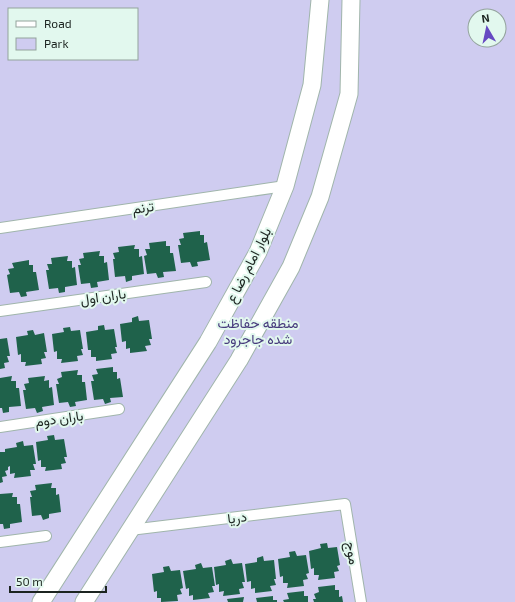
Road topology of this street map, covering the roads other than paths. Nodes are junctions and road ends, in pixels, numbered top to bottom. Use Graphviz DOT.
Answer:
graph roads {
  1 [pos="320,0"];
  2 [pos="351,0"];
  3 [pos="285,186"];
  4 [pos="0,228"];
  5 [pos="206,282"];
  6 [pos="0,311"];
  7 [pos="119,409"];
  8 [pos="0,427"];
  9 [pos="344,504"];
  10 [pos="130,530"];
  11 [pos="46,536"];
  12 [pos="0,542"];
  13 [pos="41,602"];
  14 [pos="84,602"];
  15 [pos="361,602"];
  1 -- 3 [label="main road, بلوار امام رضا ع"];
  2 -- 10 [label="main road"];
  3 -- 4 [label="street, ترنم"];
  3 -- 13 [label="main road, بلوار امام رضا ع"];
  5 -- 6 [label="street, باران اول"];
  7 -- 8 [label="street, باران دوم"];
  9 -- 10 [label="street, دریا"];
  9 -- 15 [label="street, موج"];
  10 -- 14 [label="main road"];
  11 -- 12 [label="street"];
}
